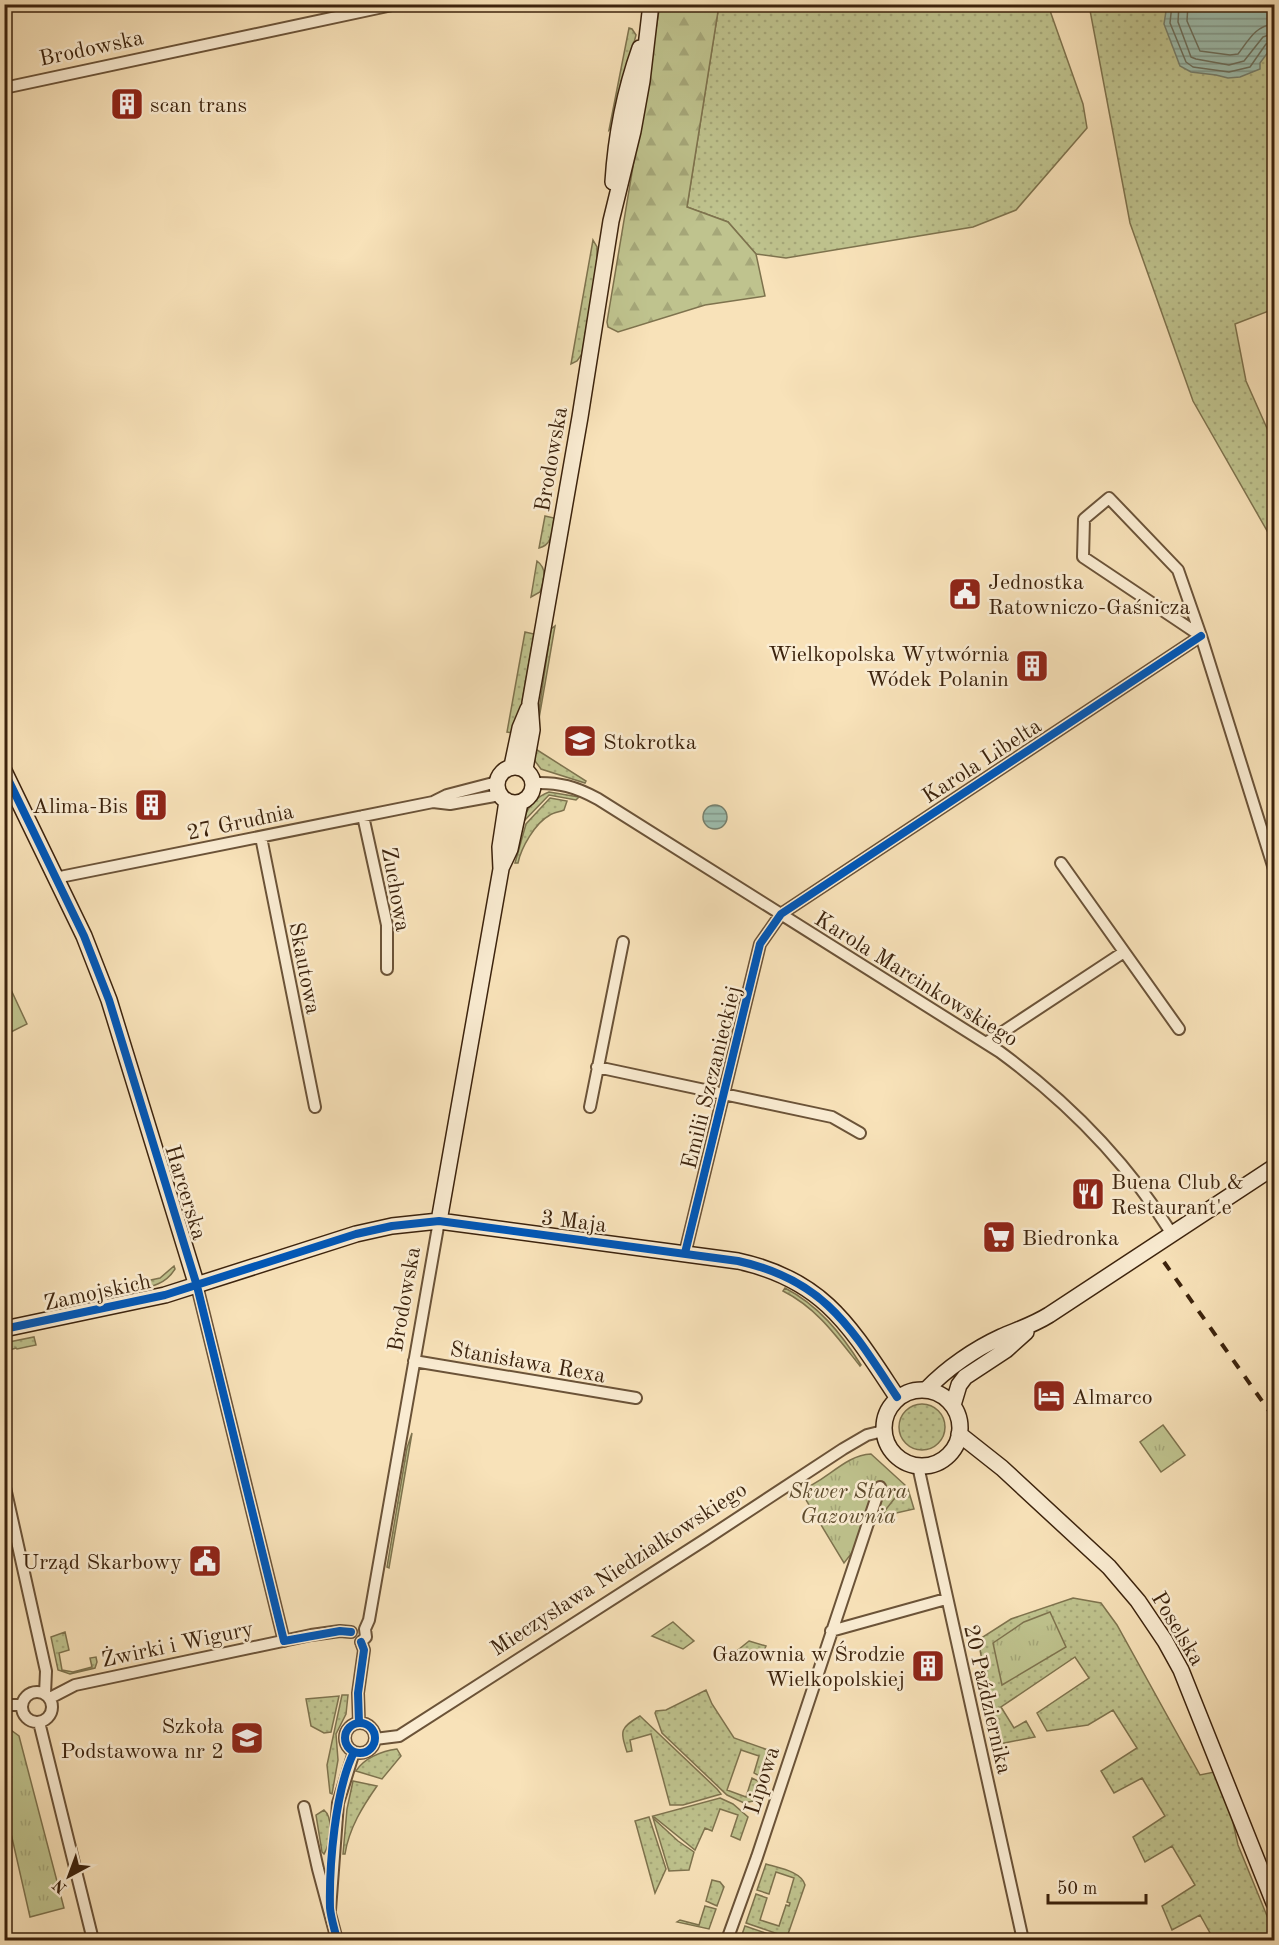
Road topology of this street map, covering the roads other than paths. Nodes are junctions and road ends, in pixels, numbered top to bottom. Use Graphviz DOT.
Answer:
graph roads {
  1 [pos="398,4"];
  2 [pos="651,4"];
  3 [pos="4,88"];
  4 [pos="1201,636"];
  5 [pos="519,768"];
  6 [pos="4,771"];
  7 [pos="534,783"];
  8 [pos="506,795"];
  9 [pos="363,816"];
  10 [pos="261,837"];
  11 [pos="1061,863"];
  12 [pos="1275,869"];
  13 [pos="55,878"];
  14 [pos="781,914"];
  15 [pos="623,942"];
  16 [pos="1124,952"];
  17 [pos="387,969"];
  18 [pos="1179,1029"];
  19 [pos="986,1043"];
  20 [pos="597,1066"];
  21 [pos="725,1094"];
  22 [pos="315,1107"];
  23 [pos="590,1107"];
  24 [pos="860,1133"];
  25 [pos="1275,1167"];
  26 [pos="439,1221"];
  27 [pos="1172,1234"];
  28 [pos="685,1253"];
  29 [pos="197,1286"];
  30 [pos="1035,1324"];
  31 [pos="4,1329"];
  32 [pos="414,1361"];
  33 [pos="927,1389"];
  34 [pos="897,1397"];
  35 [pos="636,1398"];
  36 [pos="953,1405"];
  37 [pos="883,1431"];
  38 [pos="960,1434"];
  39 [pos="918,1466"];
  40 [pos="4,1483"];
  41 [pos="880,1487"];
  42 [pos="946,1599"];
  43 [pos="365,1629"];
  44 [pos="831,1631"];
  45 [pos="351,1632"];
  46 [pos="284,1641"];
  47 [pos="361,1642"];
  48 [pos="47,1696"];
  49 [pos="4,1705"];
  50 [pos="22,1705"];
  51 [pos="39,1722"];
  52 [pos="359,1723"];
  53 [pos="375,1739"];
  54 [pos="354,1752"];
  55 [pos="304,1807"];
  56 [pos="1275,1903"];
  57 [pos="330,1910"];
  58 [pos="93,1941"];
  59 [pos="337,1941"];
  60 [pos="727,1941"];
  61 [pos="1023,1941"];
  1 -- 3 [label="street, Brodowska"];
  2 -- 5 [label="street, Brodowska"];
  4 -- 4 [label="street"];
  4 -- 12 [label="street"];
  4 -- 14 [label="street, Karola Libelta"];
  5 -- 7 [label="street"];
  5 -- 8 [label="street"];
  6 -- 13 [label="street, Harcerska"];
  7 -- 8 [label="street"];
  7 -- 14 [label="street, Karola Marcinkowskiego"];
  8 -- 9 [label="street, 27 Grudnia"];
  8 -- 26 [label="street, Brodowska"];
  9 -- 10 [label="street, 27 Grudnia"];
  9 -- 17 [label="street, Zuchowa"];
  10 -- 13 [label="street, 27 Grudnia"];
  10 -- 22 [label="street, Skautowa"];
  11 -- 16 [label="street"];
  13 -- 29 [label="street, Harcerska"];
  14 -- 19 [label="street, Karola Marcinkowskiego"];
  14 -- 21 [label="street, Emilii Szczanieckiej"];
  15 -- 20 [label="street"];
  16 -- 18 [label="street"];
  16 -- 19 [label="street"];
  19 -- 27 [label="street, Karola Marcinkowskiego"];
  20 -- 21 [label="street, Emilii Szczanieckiej"];
  20 -- 23 [label="street"];
  21 -- 24 [label="street, Emilii Szczanieckiej"];
  21 -- 28 [label="street, Emilii Szczanieckiej"];
  25 -- 27 [label="street"];
  26 -- 28 [label="street, 3 Maja"];
  26 -- 29 [label="street, 3 Maja"];
  26 -- 32 [label="street, Brodowska"];
  27 -- 30 [label="street"];
  28 -- 34 [label="street, 3 Maja"];
  29 -- 31 [label="street, Zamojskich"];
  29 -- 46 [label="street, Harcerska"];
  30 -- 33 [label="street"];
  30 -- 36 [label="street"];
  32 -- 35 [label="street, Stanisława Rexa"];
  32 -- 43 [label="street, Brodowska"];
  33 -- 34 [label="street"];
  33 -- 36 [label="street"];
  34 -- 37 [label="street"];
  36 -- 38 [label="street"];
  37 -- 39 [label="street"];
  37 -- 53 [label="street, Mieczysława Niedziałkowskiego"];
  38 -- 39 [label="street"];
  38 -- 56 [label="street, Poselska"];
  39 -- 42 [label="street, 20 Października"];
  40 -- 48 [label="street"];
  41 -- 44 [label="street, Lipowa"];
  42 -- 44 [label="street"];
  42 -- 61 [label="street, 20 Października"];
  43 -- 45 [label="street"];
  43 -- 47 [label="street"];
  44 -- 60 [label="street, Lipowa"];
  45 -- 46 [label="street, Żwirki i Wigury"];
  45 -- 47 [label="street"];
  46 -- 48 [label="street, Żwirki i Wigury"];
  47 -- 52 [label="street"];
  48 -- 50 [label="street"];
  48 -- 51 [label="street"];
  49 -- 50 [label="street"];
  50 -- 51 [label="street"];
  51 -- 58 [label="street"];
  52 -- 53 [label="street"];
  52 -- 54 [label="street"];
  53 -- 54 [label="street"];
  54 -- 57 [label="street"];
  55 -- 57 [label="street"];
  57 -- 59 [label="street"];
}
